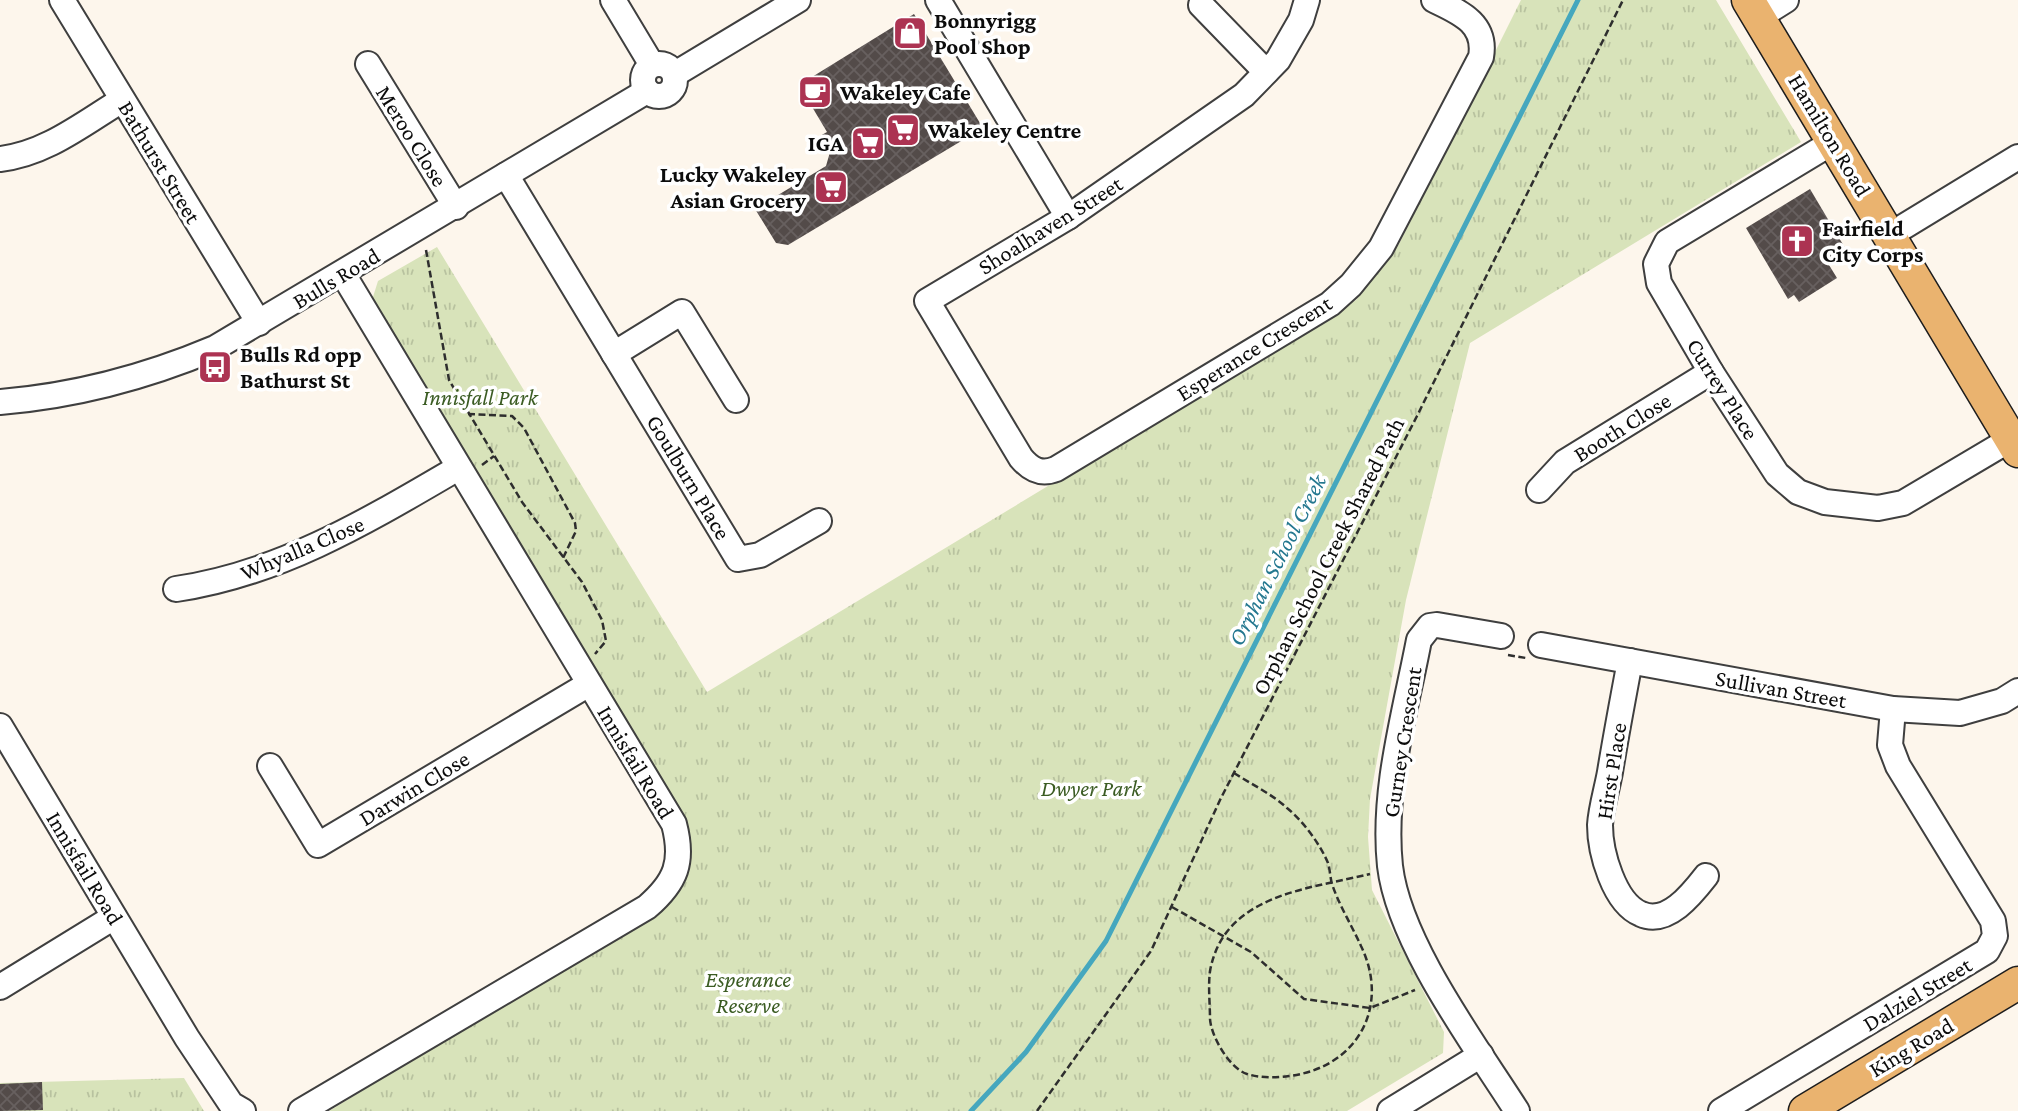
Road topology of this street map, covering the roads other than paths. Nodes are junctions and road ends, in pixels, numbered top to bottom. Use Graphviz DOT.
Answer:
graph roads {
  1 [pos="62,0"];
  2 [pos="613,0"];
  3 [pos="798,0"];
  4 [pos="938,0"];
  5 [pos="1307,0"];
  6 [pos="1434,0"];
  7 [pos="1786,0"];
  8 [pos="1201,5"];
  9 [pos="1754,9"];
  10 [pos="368,65"];
  11 [pos="663,70"];
  12 [pos="1266,72"];
  13 [pos="122,100"];
  14 [pos="1833,142"];
  15 [pos="2018,158"];
  16 [pos="0,159"];
  17 [pos="506,175"];
  18 [pos="456,207"];
  19 [pos="1068,217"];
  20 [pos="1890,235"];
  21 [pos="343,274"];
  22 [pos="259,323"];
  23 [pos="614,354"];
  24 [pos="1711,372"];
  25 [pos="736,400"];
  26 [pos="0,402"];
  27 [pos="2014,445"];
  28 [pos="458,468"];
  29 [pos="1038,471"];
  30 [pos="1539,489"];
  31 [pos="819,521"];
  32 [pos="176,589"];
  33 [pos="1501,636"];
  34 [pos="1541,645"];
  35 [pos="1629,661"];
  36 [pos="584,676"];
  37 [pos="2018,691"];
  38 [pos="1893,709"];
  39 [pos="0,726"];
  40 [pos="270,766"];
  41 [pos="1706,876"];
  42 [pos="114,917"];
  43 [pos="2018,983"];
  44 [pos="0,987"];
  45 [pos="1481,1055"];
  46 [pos="243,1111"];
  47 [pos="301,1111"];
  48 [pos="1390,1111"];
  49 [pos="1517,1111"];
  50 [pos="1721,1111"];
  51 [pos="1805,1111"];
  1 -- 13 [label="street, Bathurst Street"];
  2 -- 11 [label="street"];
  3 -- 11 [label="street"];
  4 -- 19 [label="street"];
  5 -- 12 [label="street, Shoalhaven Street"];
  6 -- 29 [label="street, Esperance Crescent"];
  7 -- 9 [label="street"];
  8 -- 12 [label="street"];
  9 -- 14 [label="main road, Hamilton Road"];
  10 -- 18 [label="street, Meroo Close"];
  11 -- 17 [label="street, Bulls Road"];
  12 -- 19 [label="street, Shoalhaven Street"];
  13 -- 16 [label="street"];
  13 -- 22 [label="street, Bathurst Street"];
  14 -- 20 [label="main road, Hamilton Road"];
  14 -- 24 [label="street, Currey Place"];
  15 -- 20 [label="street"];
  17 -- 18 [label="street, Bulls Road"];
  17 -- 23 [label="street, Goulburn Place"];
  18 -- 21 [label="street, Bulls Road"];
  19 -- 29 [label="street, Shoalhaven Street"];
  20 -- 27 [label="main road, Hamilton Road"];
  21 -- 22 [label="street, Bulls Road"];
  21 -- 28 [label="street, Innisfail Road"];
  22 -- 26 [label="street, Bulls Road"];
  23 -- 25 [label="street"];
  23 -- 31 [label="street, Goulburn Place"];
  24 -- 27 [label="street, Currey Place"];
  24 -- 30 [label="street, Booth Close"];
  28 -- 32 [label="street, Whyalla Close"];
  28 -- 36 [label="street, Innisfail Road"];
  33 -- 45 [label="street, Gurney Crescent"];
  34 -- 35 [label="street, Sullivan Street"];
  35 -- 38 [label="street, Sullivan Street"];
  35 -- 41 [label="street, Hirst Place"];
  36 -- 40 [label="street, Darwin Close"];
  36 -- 47 [label="street, Innisfail Road"];
  37 -- 38 [label="street, Sullivan Street"];
  38 -- 50 [label="street, Dalziel Street"];
  39 -- 42 [label="street, Innisfail Road"];
  42 -- 44 [label="street"];
  42 -- 46 [label="street, Innisfail Road"];
  43 -- 51 [label="main road, King Road"];
  45 -- 48 [label="street"];
  45 -- 49 [label="street, Gurney Crescent"];
}
